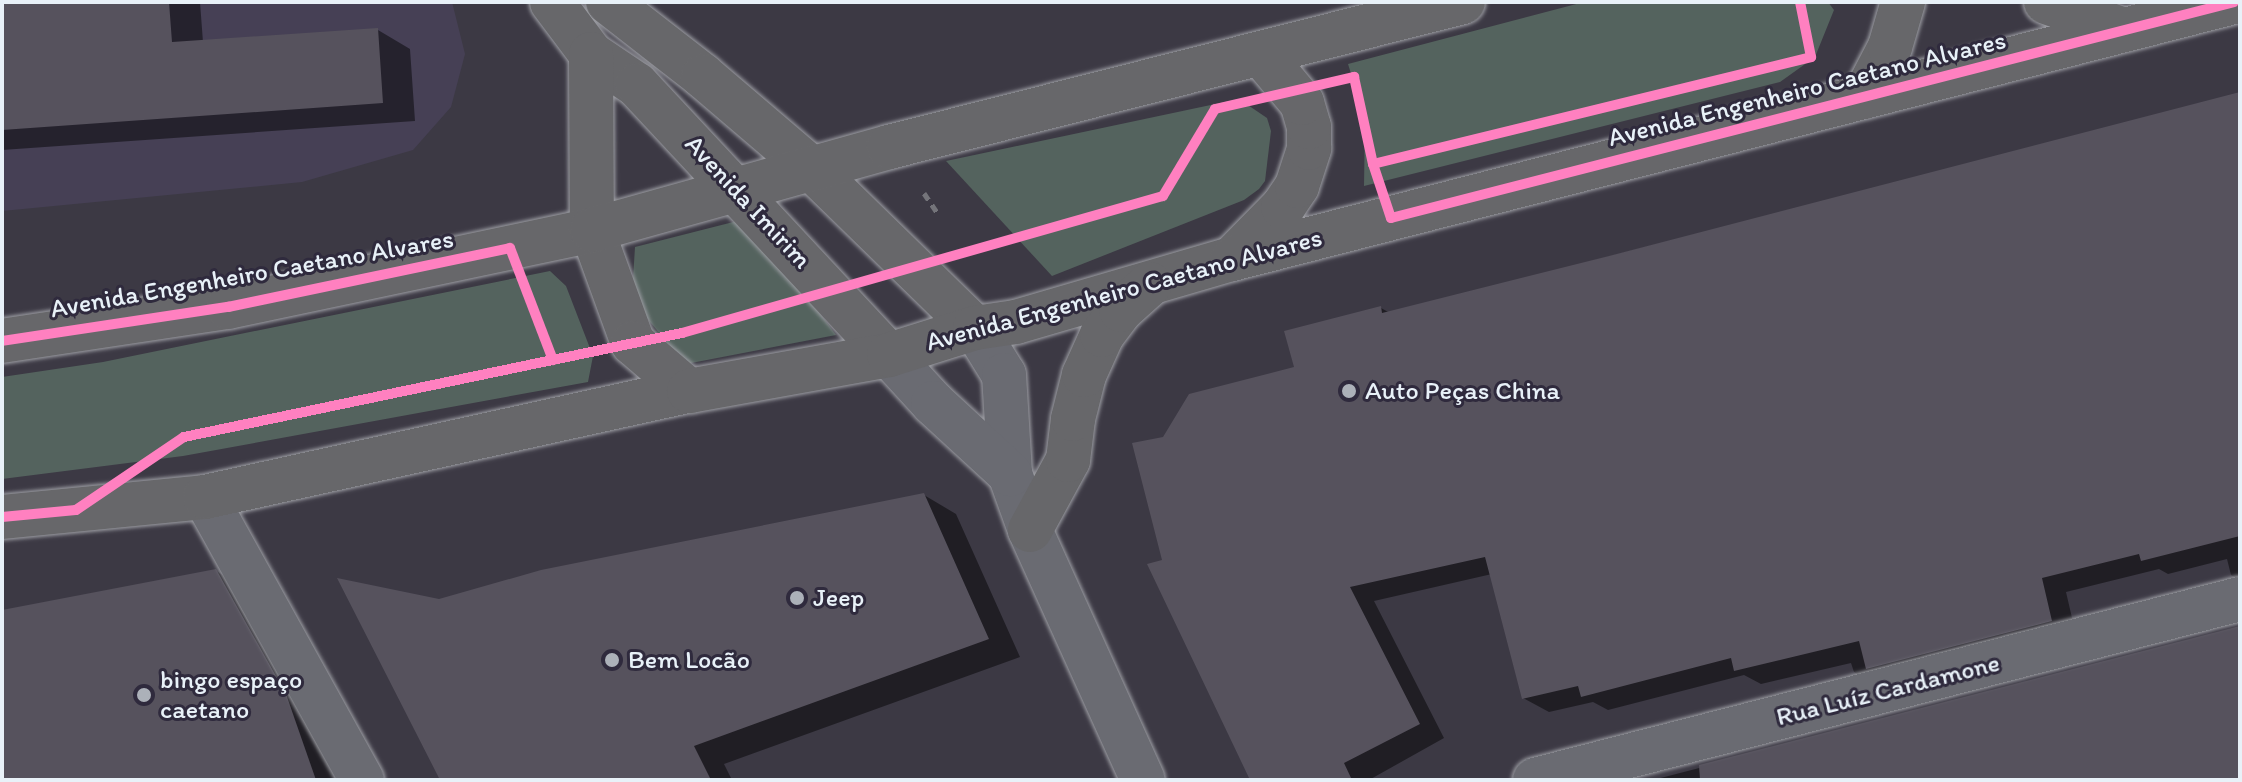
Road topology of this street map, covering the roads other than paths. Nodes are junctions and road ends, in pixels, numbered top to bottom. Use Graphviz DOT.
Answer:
graph roads {
  1 [pos="552,2"];
  2 [pos="608,2"];
  3 [pos="1463,2"];
  4 [pos="1903,2"];
  5 [pos="2046,2"];
  6 [pos="2234,2"];
  7 [pos="2124,30"];
  8 [pos="591,54"];
  9 [pos="1261,54"];
  10 [pos="1864,97"];
  11 [pos="813,170"];
  12 [pos="738,189"];
  13 [pos="592,230"];
  14 [pos="1232,259"];
  15 [pos="1151,283"];
  16 [pos="975,328"];
  17 [pos="2,341"];
  18 [pos="889,355"];
  19 [pos="689,391"];
  20 [pos="1010,474"];
  21 [pos="205,497"];
  22 [pos="2,517"];
  23 [pos="1030,530"];
  24 [pos="2240,599"];
  25 [pos="362,780"];
  26 [pos="1143,780"];
  27 [pos="1535,780"];
  1 -- 8 [label="main road, Avenida Imirim"];
  2 -- 11 [label="main road, Avenida Imirim"];
  3 -- 9 [label="main road, Avenida Engenheiro Caetano Alvares"];
  4 -- 10 [label="main road"];
  5 -- 7 [label="main road"];
  6 -- 7 [label="main road, Avenida Engenheiro Caetano Alvares"];
  7 -- 10 [label="main road, Avenida Engenheiro Caetano Alvares"];
  8 -- 12 [label="main road, Avenida Imirim"];
  8 -- 13 [label="main road"];
  9 -- 11 [label="main road, Avenida Engenheiro Caetano Alvares"];
  9 -- 14 [label="main road"];
  10 -- 14 [label="main road, Avenida Engenheiro Caetano Alvares"];
  11 -- 12 [label="main road, Avenida Engenheiro Caetano Alvares"];
  11 -- 16 [label="main road, Avenida Imirim"];
  12 -- 13 [label="main road, Avenida Engenheiro Caetano Alvares"];
  12 -- 18 [label="main road, Avenida Imirim"];
  13 -- 17 [label="main road, Avenida Engenheiro Caetano Alvares"];
  13 -- 19 [label="main road"];
  14 -- 15 [label="main road, Avenida Engenheiro Caetano Alvares"];
  15 -- 16 [label="main road, Avenida Engenheiro Caetano Alvares"];
  15 -- 23 [label="main road"];
  16 -- 18 [label="main road, Avenida Engenheiro Caetano Alvares"];
  16 -- 20 [label="street, Avenida Imirim"];
  18 -- 19 [label="main road, Avenida Engenheiro Caetano Alvares"];
  18 -- 20 [label="street, Avenida Imirim"];
  19 -- 21 [label="main road, Avenida Engenheiro Caetano Alvares"];
  20 -- 23 [label="street, Avenida Imirim"];
  21 -- 22 [label="main road, Avenida Engenheiro Caetano Alvares"];
  21 -- 25 [label="street"];
  23 -- 26 [label="street, Avenida Imirim"];
  24 -- 27 [label="street, Rua Luíz Cardamone"];
}
